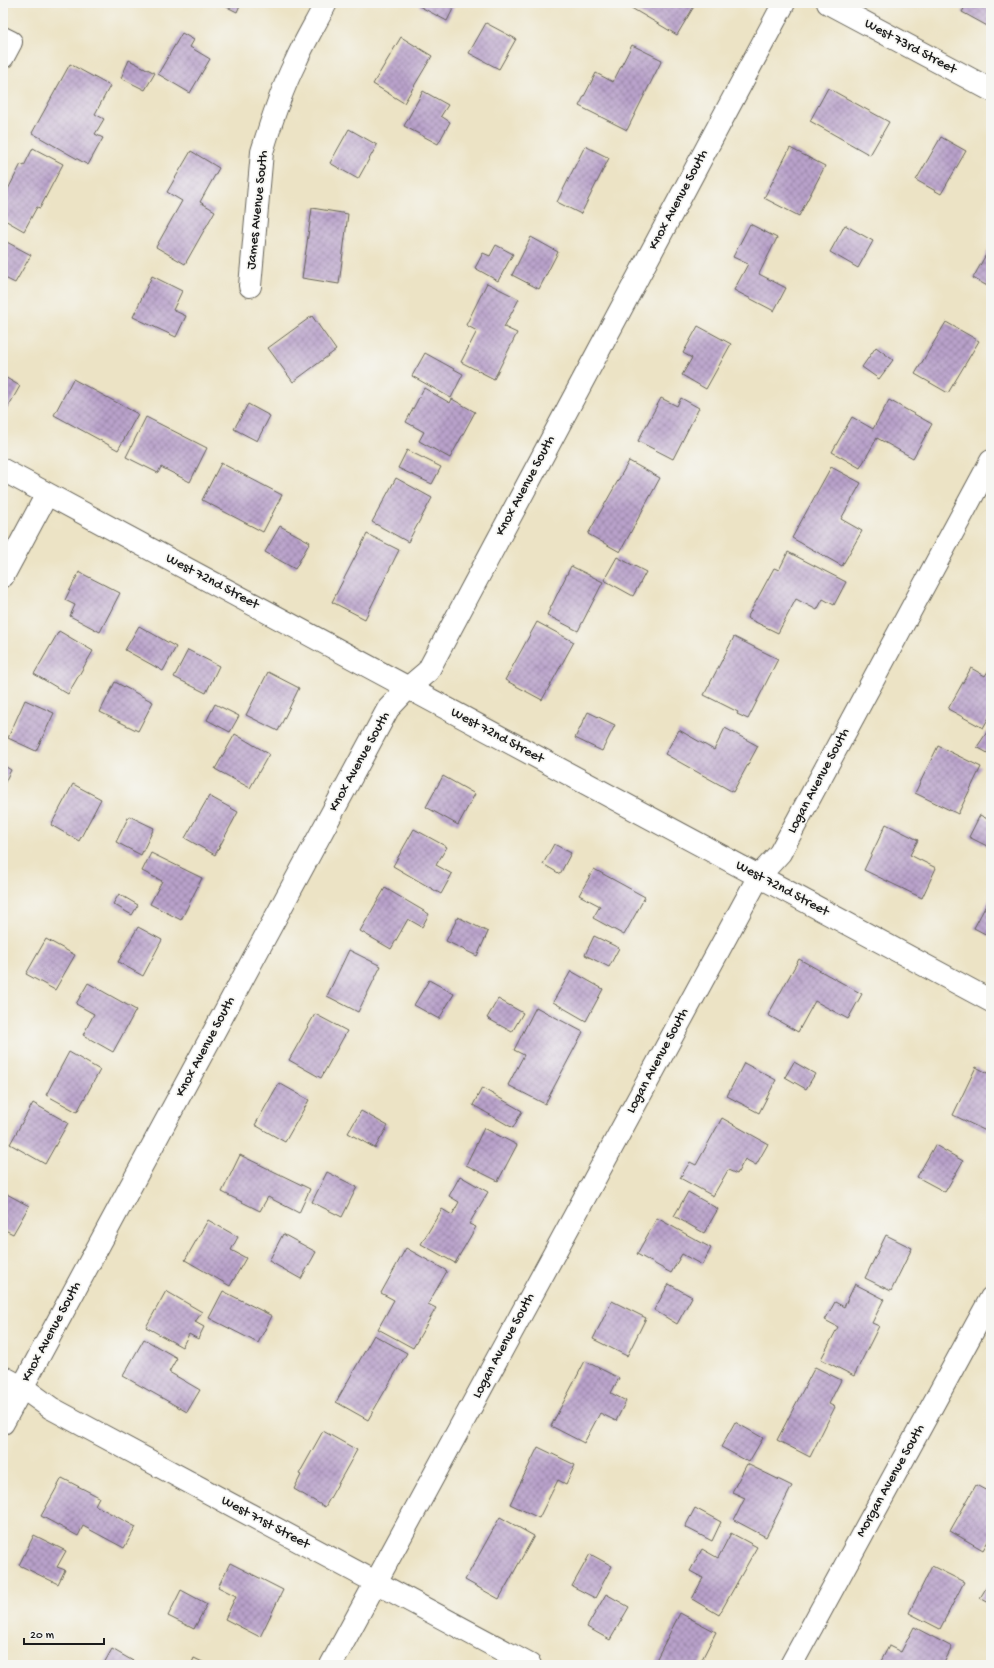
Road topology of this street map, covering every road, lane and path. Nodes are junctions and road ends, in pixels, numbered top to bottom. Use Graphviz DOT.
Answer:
graph roads {
  1 [pos="326,3"];
  2 [pos="784,3"];
  3 [pos="828,3"];
  4 [pos="991,90"];
  5 [pos="250,286"];
  6 [pos="991,461"];
  7 [pos="3,470"];
  8 [pos="47,494"];
  9 [pos="3,576"];
  10 [pos="408,688"];
  11 [pos="759,876"];
  12 [pos="991,1001"];
  13 [pos="991,1298"];
  14 [pos="3,1377"];
  15 [pos="22,1387"];
  16 [pos="3,1423"];
  17 [pos="376,1582"];
  18 [pos="331,1665"];
  19 [pos="530,1665"];
  20 [pos="791,1665"];
  1 -- 5 [label="street, James Avenue South"];
  2 -- 10 [label="street, Knox Avenue South"];
  3 -- 4 [label="street, West 73rd Street"];
  6 -- 11 [label="street, Logan Avenue South"];
  7 -- 8 [label="street, West 72nd Street"];
  8 -- 9 [label="street"];
  8 -- 10 [label="street, West 72nd Street"];
  10 -- 11 [label="street, West 72nd Street"];
  10 -- 15 [label="street, Knox Avenue South"];
  11 -- 12 [label="street, West 72nd Street"];
  11 -- 17 [label="street, Logan Avenue South"];
  13 -- 20 [label="street, Morgan Avenue South"];
  14 -- 15 [label="street, West 71st Street"];
  15 -- 16 [label="street, Knox Avenue South"];
  15 -- 17 [label="street, West 71st Street"];
  17 -- 18 [label="street, Logan Avenue South"];
  17 -- 19 [label="street, West 71st Street"];
}
